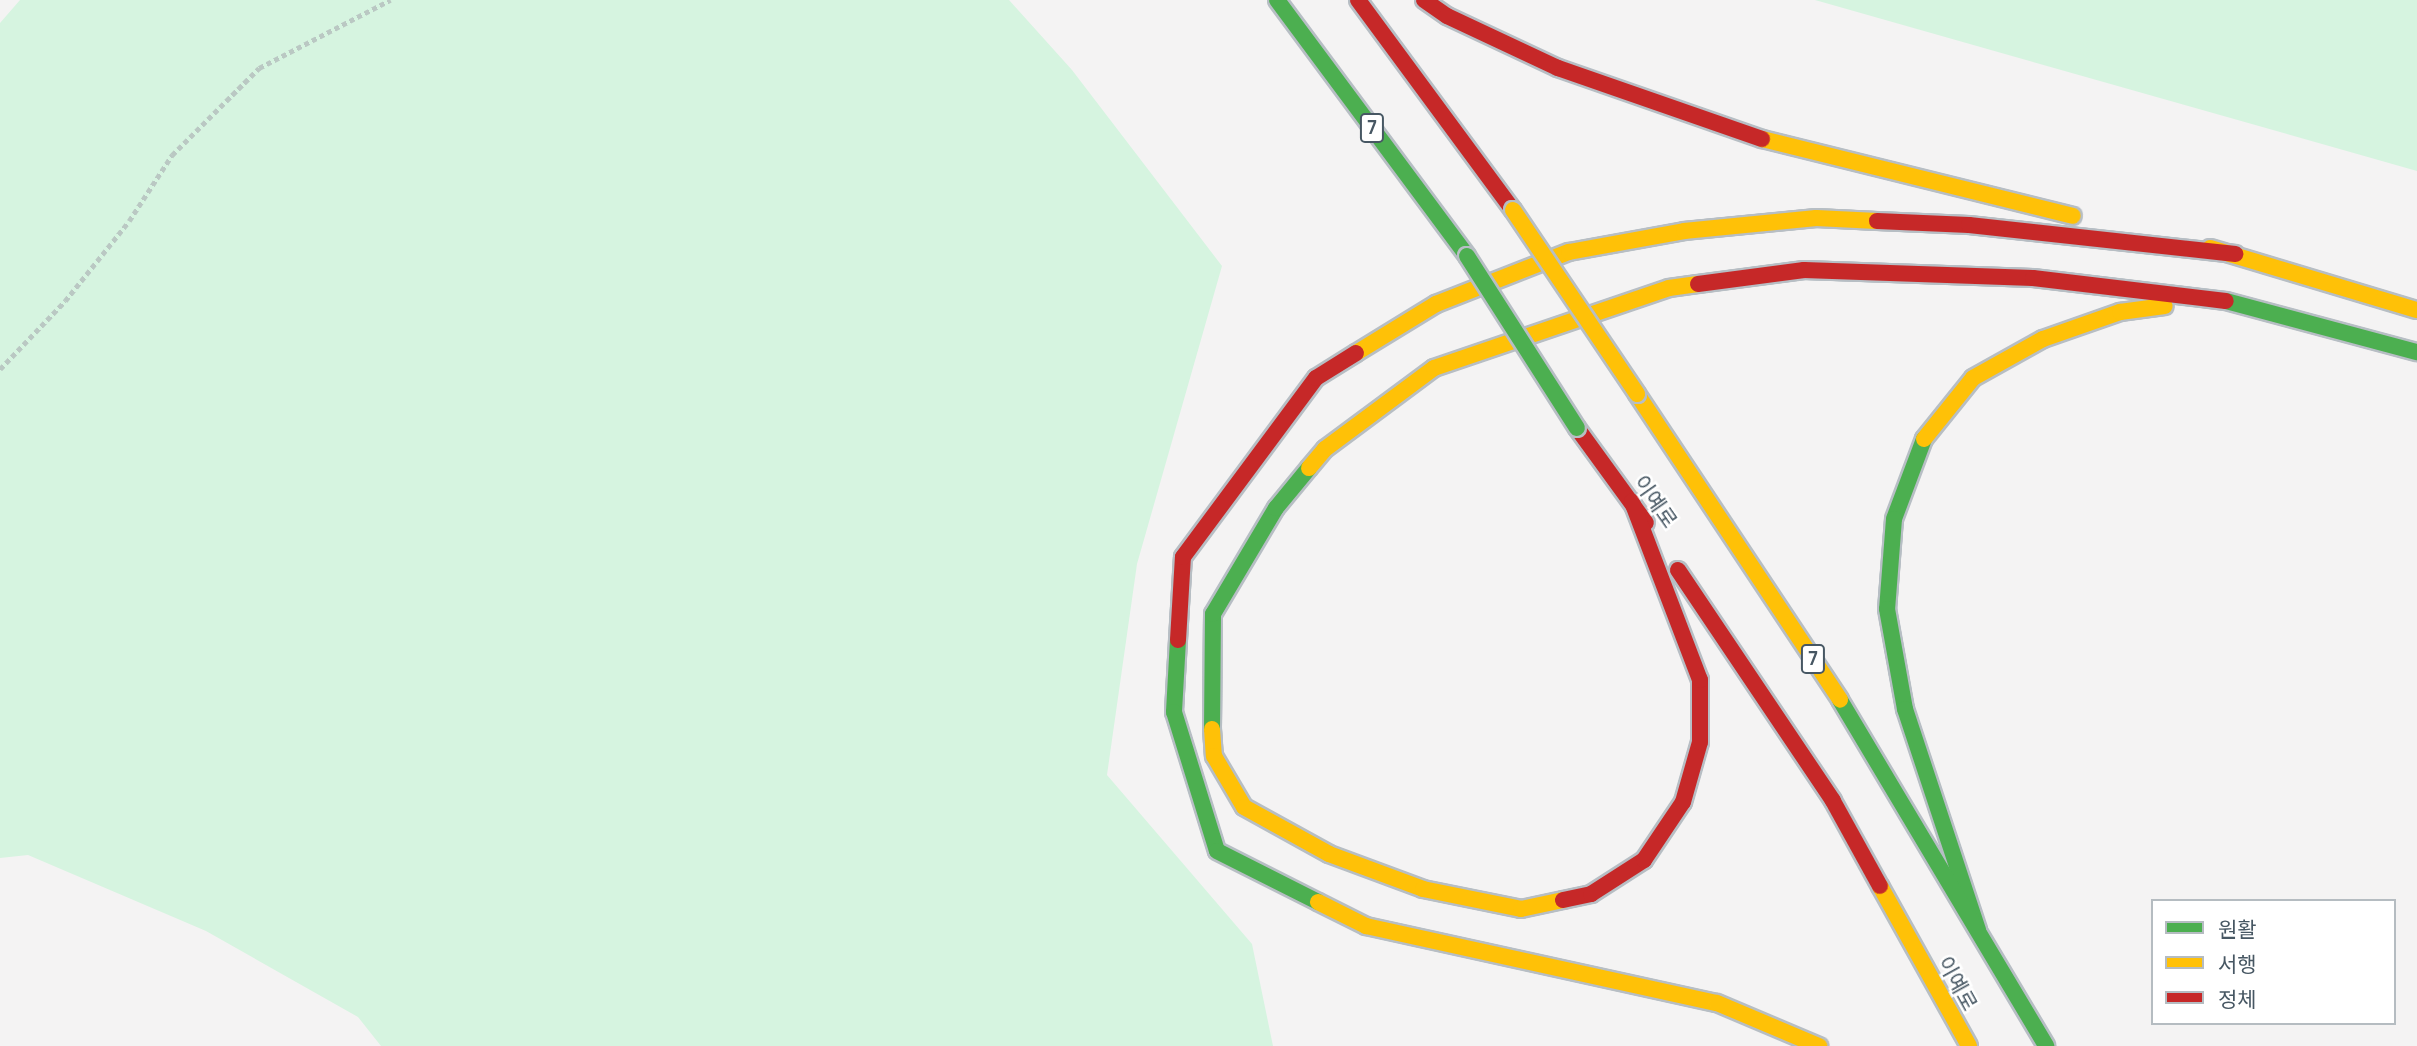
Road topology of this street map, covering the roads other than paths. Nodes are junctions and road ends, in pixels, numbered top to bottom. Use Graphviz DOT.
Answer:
graph roads {
  1 [pos="1277,0"];
  2 [pos="1358,0"];
  3 [pos="1424,0"];
  4 [pos="2235,254"];
  5 [pos="2222,300"];
  6 [pos="2417,310"];
  7 [pos="2417,352"];
  8 [pos="1632,502"];
  9 [pos="1978,930"];
  10 [pos="1819,1046"];
  11 [pos="1969,1046"];
  12 [pos="2046,1046"];
  1 -- 8 [label="highway, 이예로 / 7, bridge"];
  2 -- 9 [label="highway, 이예로 / 7, bridge"];
  3 -- 4 [label="highway"];
  4 -- 6 [label="highway"];
  4 -- 10 [label="highway"];
  5 -- 7 [label="highway"];
  5 -- 8 [label="highway"];
  5 -- 9 [label="highway"];
  8 -- 11 [label="highway, 이예로 / 7"];
  9 -- 12 [label="highway, 이예로 / 7"];
}
